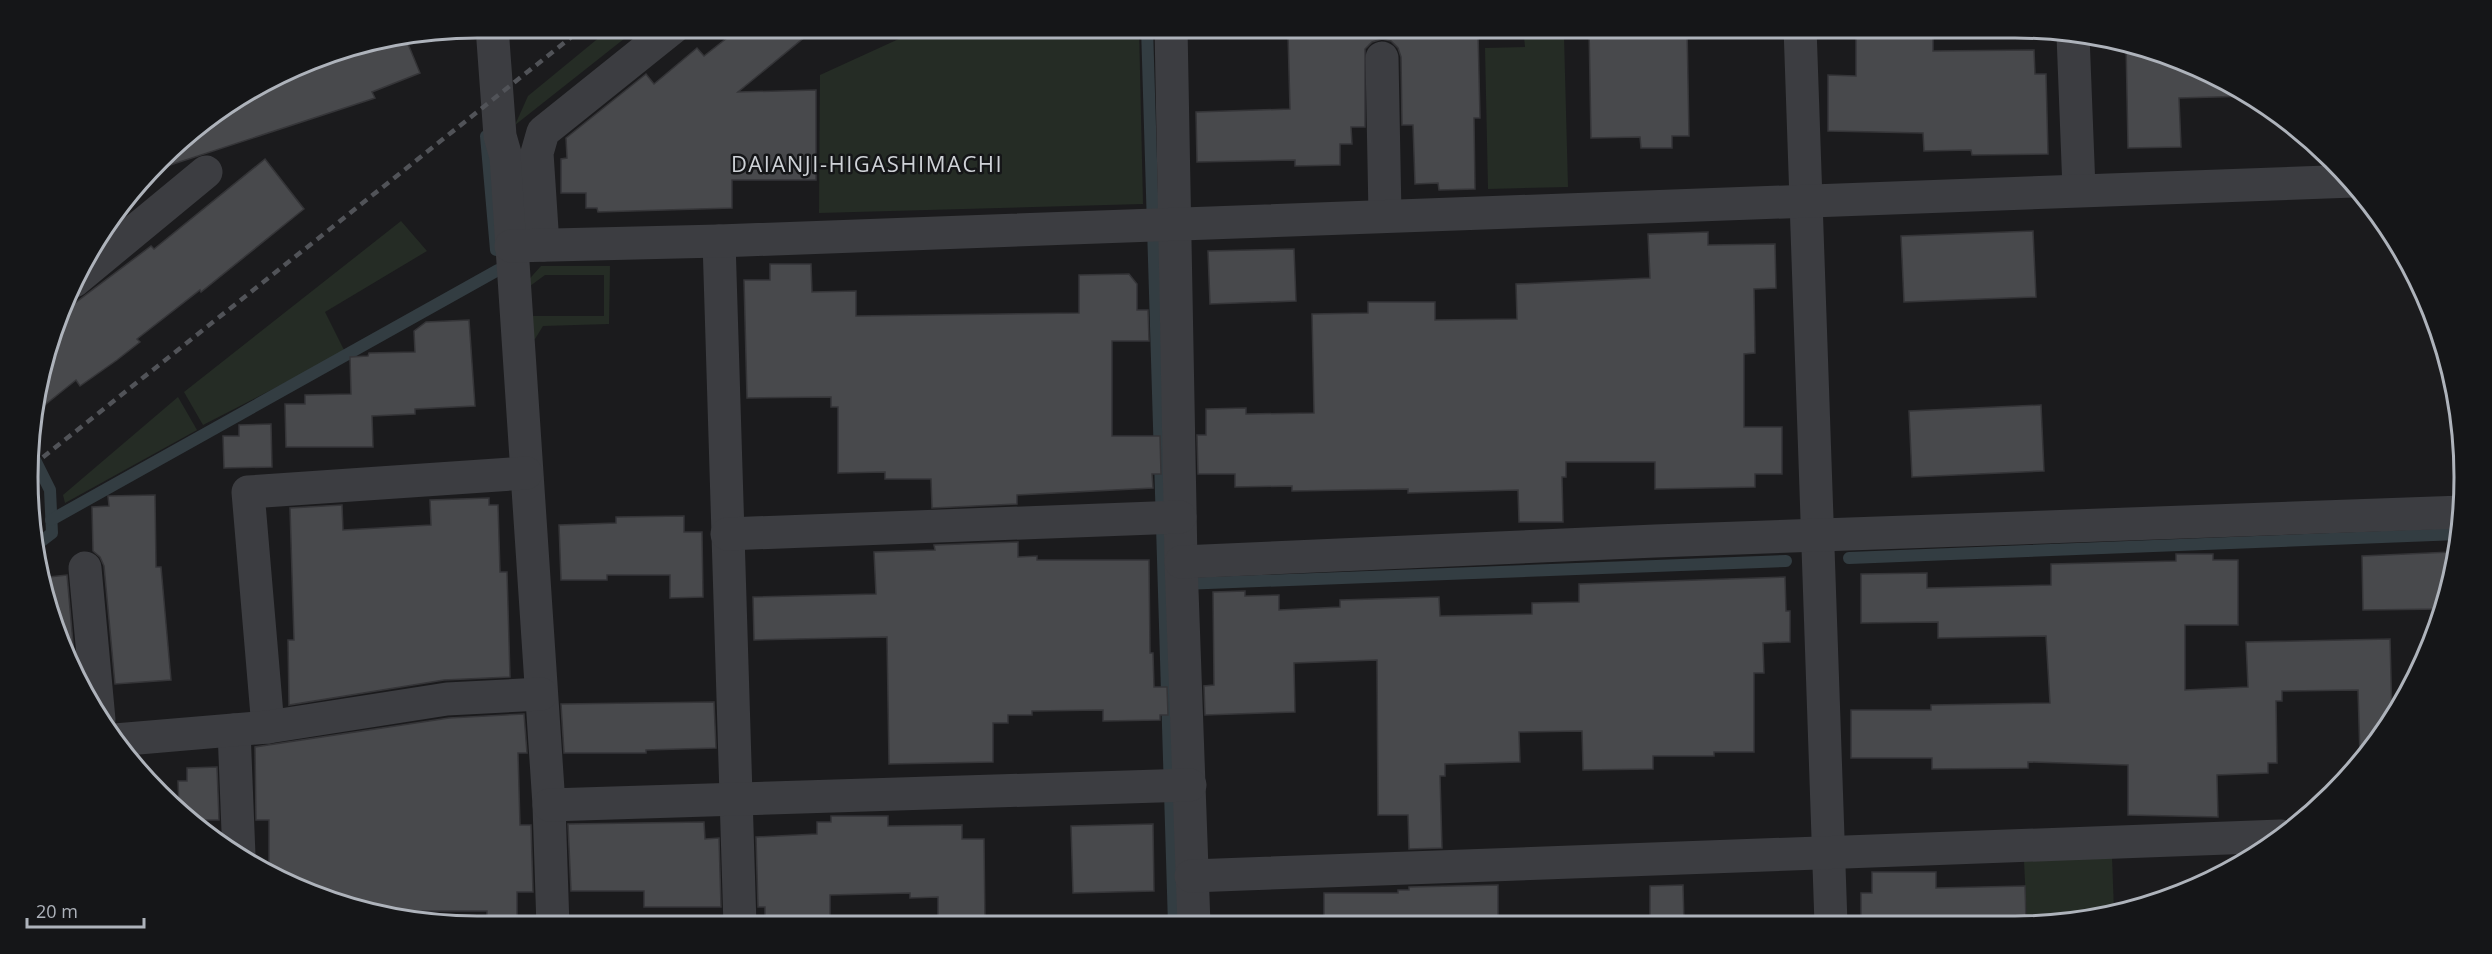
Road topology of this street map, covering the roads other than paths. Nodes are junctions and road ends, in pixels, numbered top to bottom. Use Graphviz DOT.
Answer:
graph roads {
  1 [pos="493,38"];
  2 [pos="660,38"];
  3 [pos="1170,38"];
  4 [pos="1800,38"];
  5 [pos="2073,41"];
  6 [pos="1382,58"];
  7 [pos="206,172"];
  8 [pos="2340,181"];
  9 [pos="2079,189"];
  10 [pos="1805,199"];
  11 [pos="1385,215"];
  12 [pos="1159,224"];
  13 [pos="718,241"];
  14 [pos="543,245"];
  15 [pos="511,246"];
  16 [pos="91,267"];
  17 [pos="518,474"];
  18 [pos="2453,512"];
  19 [pos="1168,517"];
  20 [pos="727,534"];
  21 [pos="1815,537"];
  22 [pos="85,568"];
  23 [pos="1181,577"];
  24 [pos="532,695"];
  25 [pos="97,699"];
  26 [pos="268,727"];
  27 [pos="234,730"];
  28 [pos="124,739"];
  29 [pos="1177,785"];
  30 [pos="736,799"];
  31 [pos="549,805"];
  32 [pos="2267,836"];
  33 [pos="239,846"];
  34 [pos="1829,852"];
  35 [pos="1191,876"];
  36 [pos="553,916"];
  37 [pos="740,916"];
  38 [pos="1193,916"];
  39 [pos="1831,916"];
  1 -- 15 [label="street"];
  2 -- 14 [label="street"];
  3 -- 12 [label="street"];
  4 -- 10 [label="street"];
  5 -- 9 [label="street"];
  6 -- 11 [label="street"];
  7 -- 16 [label="street"];
  8 -- 9 [label="street"];
  9 -- 10 [label="street"];
  10 -- 11 [label="street"];
  10 -- 21 [label="street"];
  11 -- 12 [label="street"];
  12 -- 13 [label="street"];
  12 -- 19 [label="street"];
  13 -- 14 [label="street"];
  13 -- 20 [label="street"];
  14 -- 15 [label="street"];
  15 -- 17 [label="street"];
  17 -- 24 [label="street"];
  17 -- 26 [label="street"];
  18 -- 21 [label="street"];
  19 -- 20 [label="street"];
  19 -- 23 [label="street"];
  20 -- 30 [label="street"];
  21 -- 23 [label="street"];
  21 -- 34 [label="street"];
  22 -- 25 [label="street"];
  23 -- 29 [label="street"];
  24 -- 26 [label="street"];
  24 -- 31 [label="street"];
  26 -- 27 [label="street"];
  27 -- 28 [label="street"];
  27 -- 33 [label="street"];
  29 -- 30 [label="street"];
  29 -- 35 [label="street"];
  30 -- 31 [label="street"];
  30 -- 37 [label="street"];
  31 -- 36 [label="street"];
  32 -- 34 [label="street"];
  34 -- 35 [label="street"];
  34 -- 39 [label="street"];
  35 -- 38 [label="street"];
}
